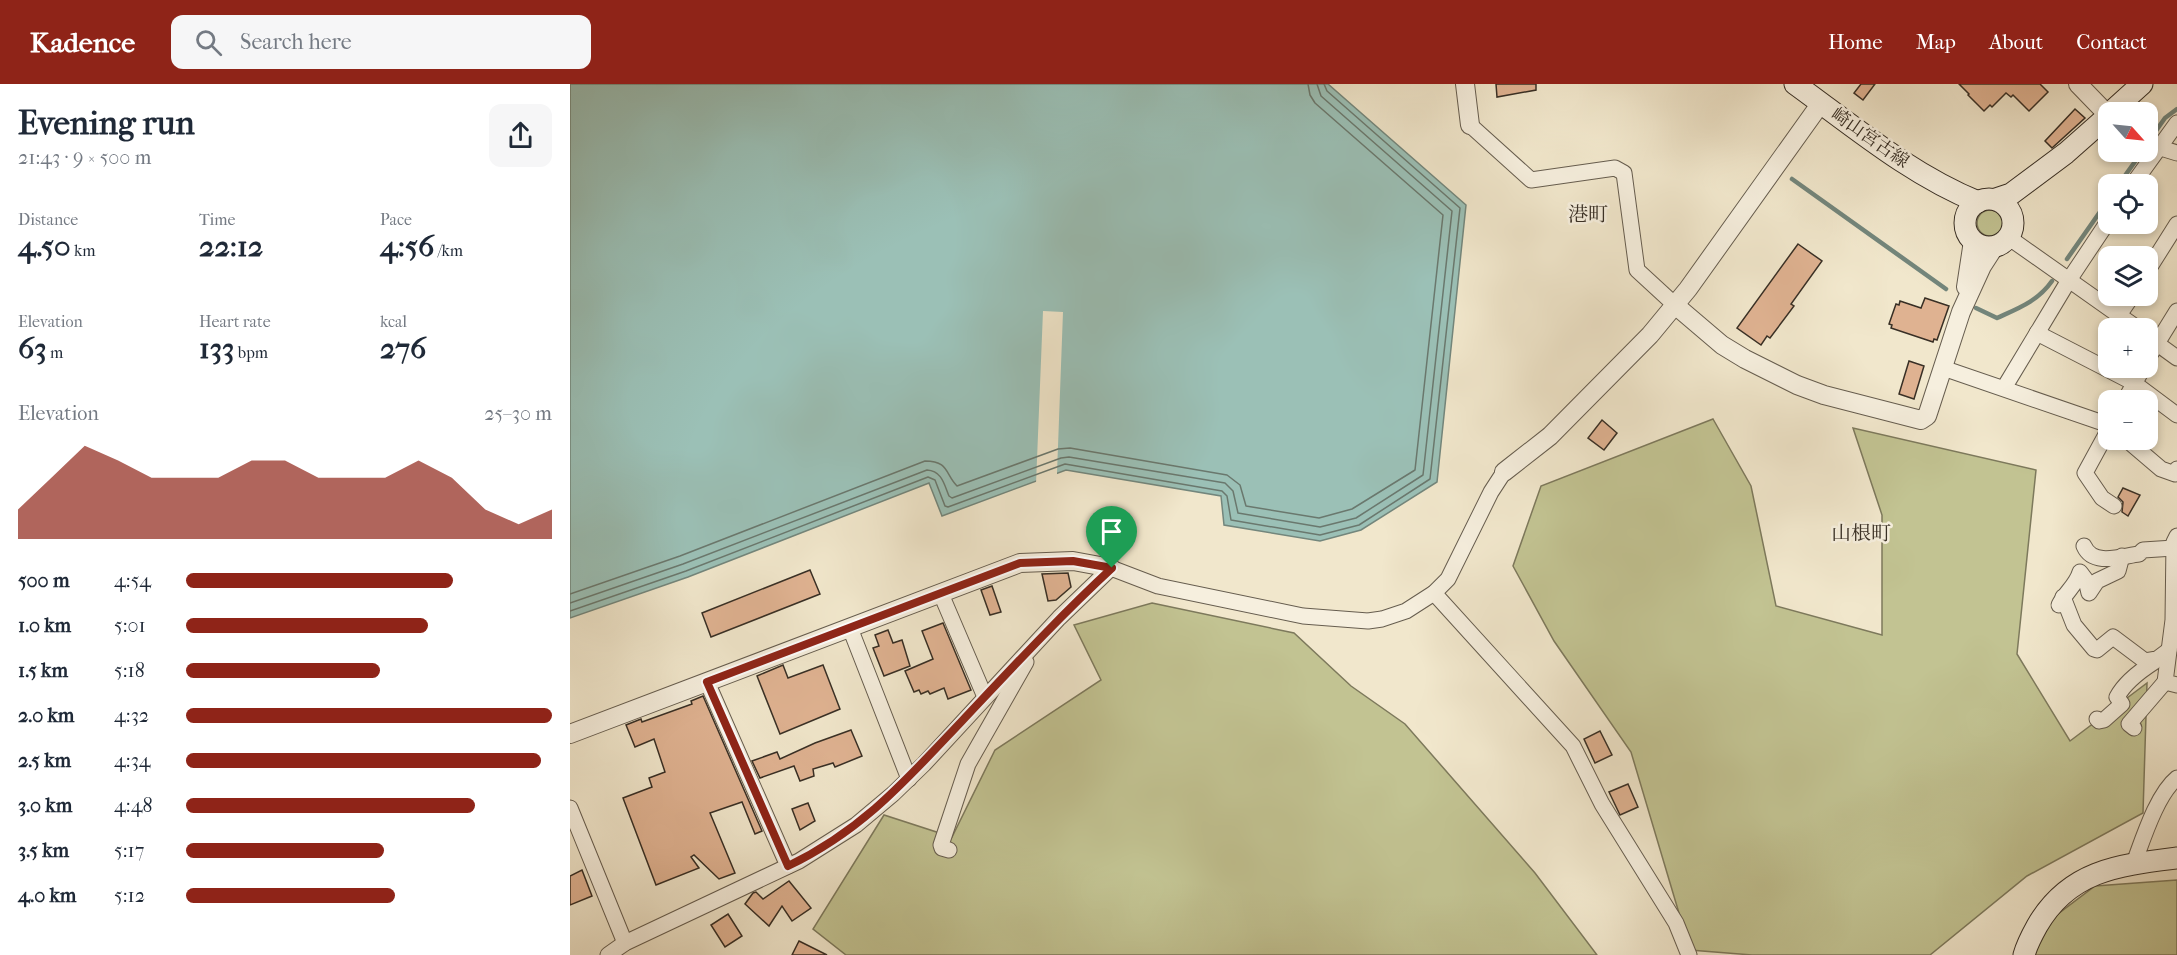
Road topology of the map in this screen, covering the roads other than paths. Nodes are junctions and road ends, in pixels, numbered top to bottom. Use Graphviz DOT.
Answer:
graph roads {
  1 [pos="1465,84"];
  2 [pos="1795,84"];
  3 [pos="2078,84"];
  4 [pos="2142,84"];
  5 [pos="2123,102"];
  6 [pos="1821,103"];
  7 [pos="2098,104"];
  8 [pos="2177,123"];
  9 [pos="2098,125"];
  10 [pos="1470,126"];
  11 [pos="2158,141"];
  12 [pos="2158,147"];
  13 [pos="2066,153"];
  14 [pos="2177,153"];
  15 [pos="1916,170"];
  16 [pos="1987,200"];
  17 [pos="2012,214"];
  18 [pos="1966,220"];
  19 [pos="2177,224"];
  20 [pos="2100,234"];
  21 [pos="1973,241"];
  22 [pos="2002,242"];
  23 [pos="2158,254"];
  24 [pos="2069,280"];
  25 [pos="1675,305"];
  26 [pos="2125,306"];
  27 [pos="2177,311"];
  28 [pos="1961,312"];
  29 [pos="2119,315"];
  30 [pos="2123,318"];
  31 [pos="2037,333"];
  32 [pos="2158,333"];
  33 [pos="2158,344"];
  34 [pos="2177,358"];
  35 [pos="1943,368"];
  36 [pos="2137,378"];
  37 [pos="2134,383"];
  38 [pos="2004,388"];
  39 [pos="2130,390"];
  40 [pos="2177,415"];
  41 [pos="2098,421"];
  42 [pos="2098,449"];
  43 [pos="2139,450"];
  44 [pos="1504,472"];
  45 [pos="2176,472"];
  46 [pos="2114,506"];
  47 [pos="2175,542"];
  48 [pos="2084,546"];
  49 [pos="2122,556"];
  50 [pos="1112,568"];
  51 [pos="1434,593"];
  52 [pos="940,594"];
  53 [pos="850,628"];
  54 [pos="1038,641"];
  55 [pos="2169,651"];
  56 [pos="2154,660"];
  57 [pos="707,682"];
  58 [pos="2171,683"];
  59 [pos="985,697"];
  60 [pos="2097,719"];
  61 [pos="2134,728"];
  62 [pos="570,734"];
  63 [pos="909,778"];
  64 [pos="2177,778"];
  65 [pos="570,808"];
  66 [pos="949,850"];
  67 [pos="2177,858"];
  68 [pos="2134,863"];
  69 [pos="788,866"];
  70 [pos="626,943"];
  71 [pos="608,955"];
  72 [pos="1689,955"];
  73 [pos="2024,955"];
  1 -- 10 [label="street"];
  2 -- 6 [label="main road, 崎山宮古線"];
  3 -- 7 [label="street"];
  4 -- 5 [label="main road"];
  6 -- 15 [label="main road, 崎山宮古線"];
  6 -- 25 [label="street"];
  8 -- 11 [label="street"];
  9 -- 13 [label="main road"];
  10 -- 25 [label="street"];
  12 -- 14 [label="street"];
  13 -- 16 [label="main road"];
  13 -- 17 [label="main road"];
  15 -- 16 [label="main road, 崎山宮古線"];
  15 -- 18 [label="main road, 崎山宮古線"];
  16 -- 17 [label="main road, 崎山宮古線"];
  16 -- 18 [label="main road"];
  17 -- 22 [label="main road"];
  18 -- 21 [label="main road, 崎山宮古線"];
  19 -- 23 [label="street"];
  20 -- 24 [label="street"];
  21 -- 22 [label="main road"];
  21 -- 28 [label="street"];
  22 -- 24 [label="street"];
  22 -- 28 [label="street"];
  24 -- 29 [label="street"];
  24 -- 31 [label="street"];
  25 -- 35 [label="street"];
  25 -- 44 [label="street"];
  26 -- 29 [label="street"];
  27 -- 32 [label="street"];
  28 -- 35 [label="street"];
  29 -- 30 [label="street"];
  31 -- 37 [label="street"];
  31 -- 38 [label="street"];
  33 -- 34 [label="street"];
  35 -- 38 [label="street"];
  36 -- 37 [label="street"];
  37 -- 39 [label="street"];
  37 -- 40 [label="street"];
  38 -- 41 [label="street"];
  42 -- 46 [label="street"];
  43 -- 45 [label="street"];
  44 -- 51 [label="street"];
  47 -- 49 [label="street"];
  47 -- 55 [label="street"];
  48 -- 49 [label="street"];
  49 -- 56 [label="street"];
  50 -- 51 [label="street"];
  50 -- 52 [label="street"];
  50 -- 54 [label="street"];
  51 -- 72 [label="street"];
  52 -- 53 [label="street"];
  52 -- 59 [label="street"];
  53 -- 57 [label="street"];
  53 -- 63 [label="street"];
  54 -- 59 [label="street"];
  54 -- 66 [label="street"];
  55 -- 56 [label="street"];
  55 -- 58 [label="street"];
  56 -- 60 [label="street"];
  57 -- 62 [label="street"];
  57 -- 69 [label="street"];
  58 -- 61 [label="street"];
  59 -- 63 [label="street"];
  63 -- 69 [label="street"];
  64 -- 68 [label="street"];
  65 -- 70 [label="street"];
  67 -- 68 [label="main road"];
  68 -- 73 [label="main road"];
  69 -- 70 [label="street"];
  70 -- 71 [label="street"];
}
